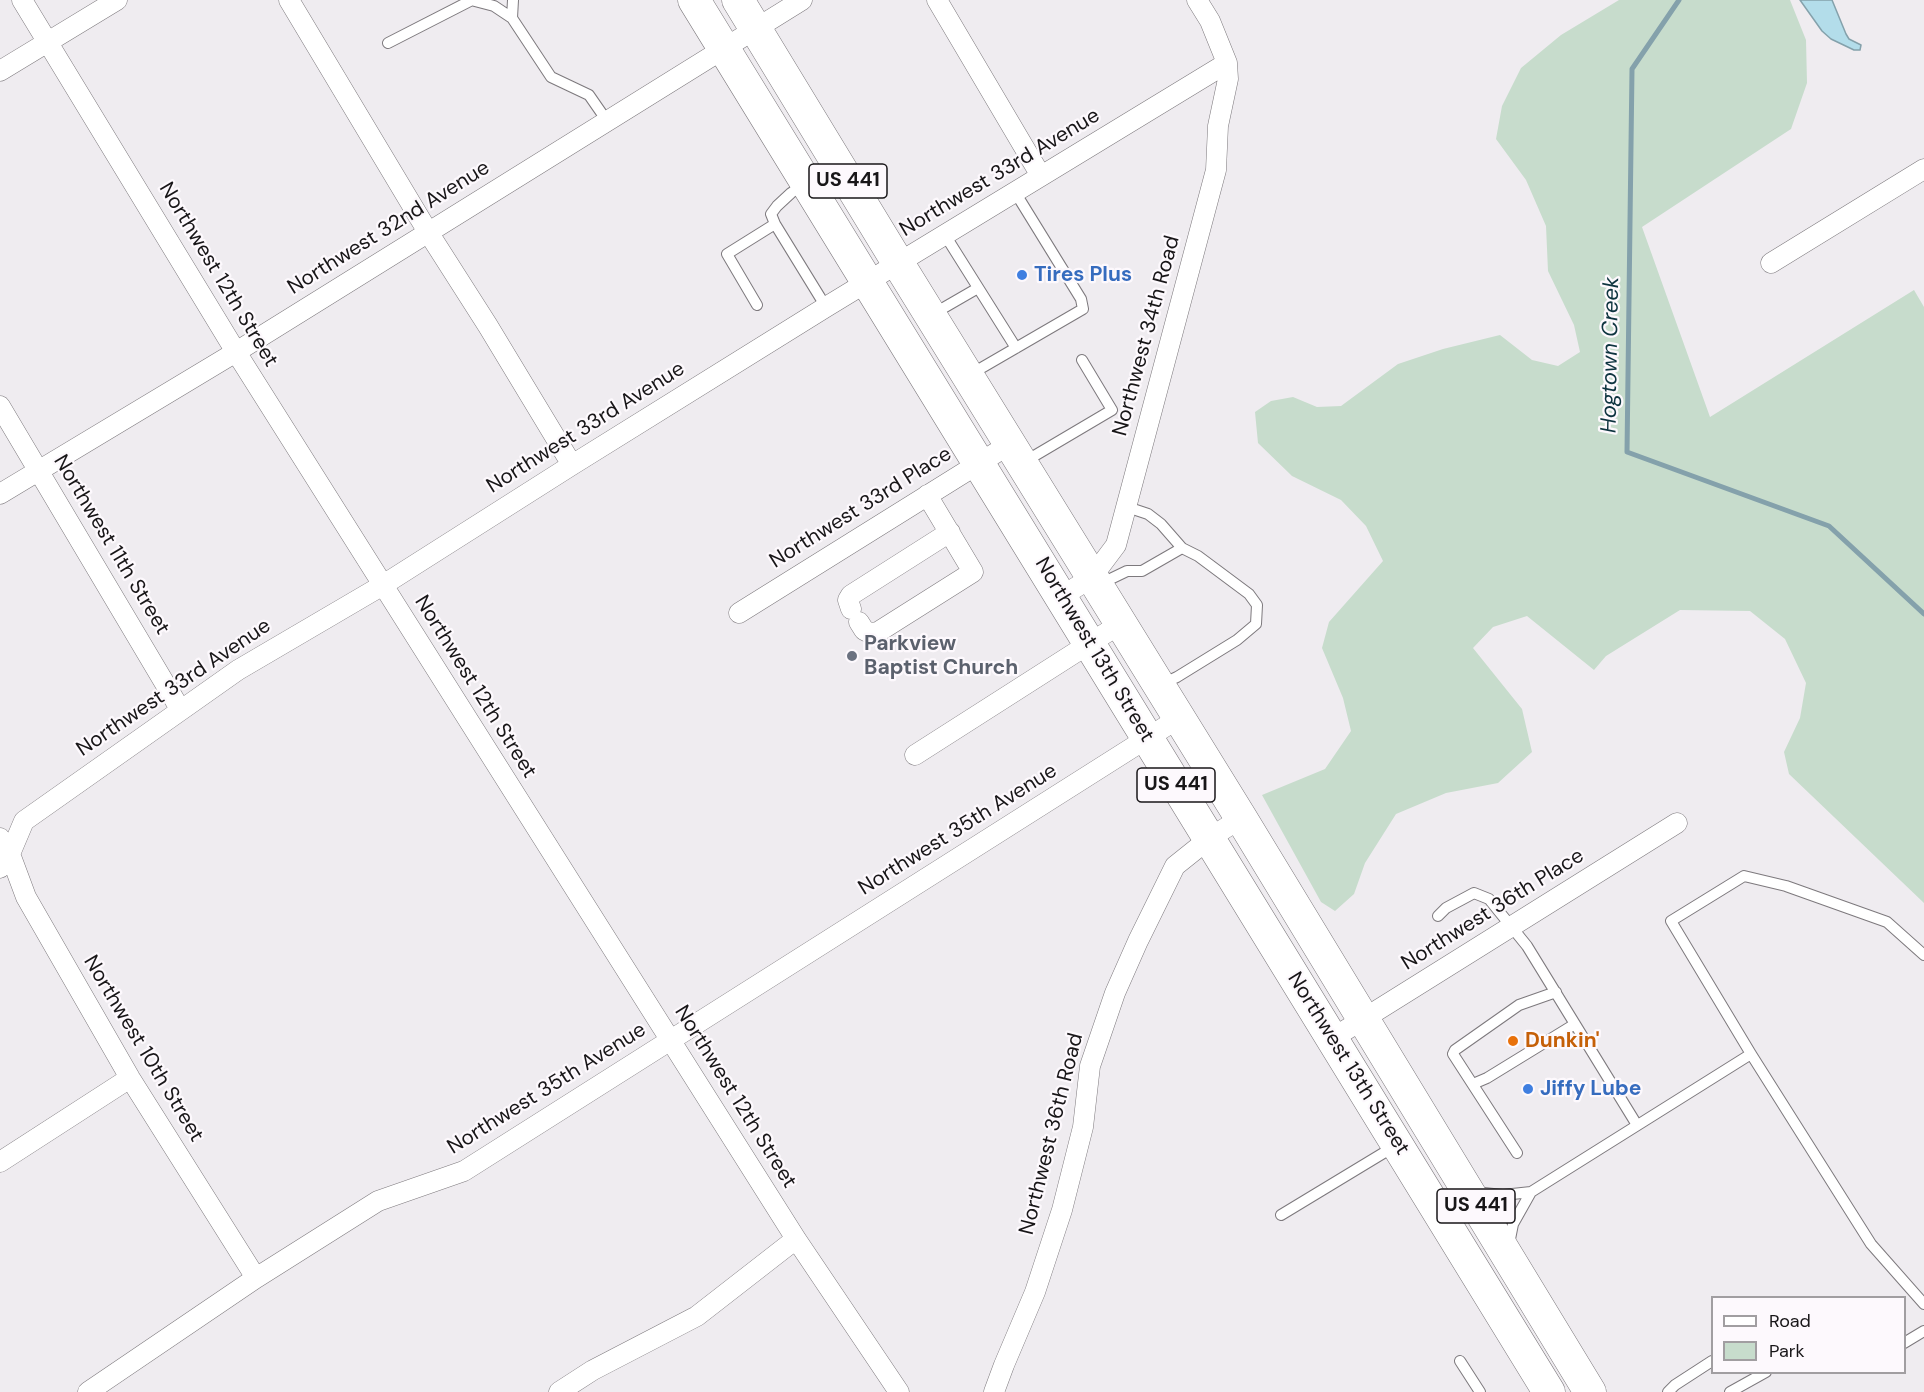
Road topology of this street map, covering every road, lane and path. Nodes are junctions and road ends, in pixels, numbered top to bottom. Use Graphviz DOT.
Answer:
graph roads {
  1 [pos="22,0"];
  2 [pos="117,0"];
  3 [pos="289,0"];
  4 [pos="471,0"];
  5 [pos="513,0"];
  6 [pos="694,0"];
  7 [pos="738,0"];
  8 [pos="802,0"];
  9 [pos="937,0"];
  10 [pos="1197,0"];
  11 [pos="512,18"];
  12 [pos="756,29"];
  13 [pos="48,41"];
  14 [pos="388,43"];
  15 [pos="724,48"];
  16 [pos="1227,63"];
  17 [pos="0,71"];
  18 [pos="607,121"];
  19 [pos="1924,169"];
  20 [pos="1041,176"];
  21 [pos="807,182"];
  22 [pos="1015,192"];
  23 [pos="775,224"];
  24 [pos="428,232"];
  25 [pos="945,235"];
  26 [pos="1771,262"];
  27 [pos="898,263"];
  28 [pos="867,281"];
  29 [pos="978,288"];
  30 [pos="757,305"];
  31 [pos="826,307"];
  32 [pos="930,316"];
  33 [pos="1016,348"];
  34 [pos="236,352"];
  35 [pos="1082,360"];
  36 [pos="968,376"];
  37 [pos="0,406"];
  38 [pos="1016,454"];
  39 [pos="979,463"];
  40 [pos="572,465"];
  41 [pos="39,470"];
  42 [pos="0,494"];
  43 [pos="927,495"];
  44 [pos="1126,507"];
  45 [pos="950,532"];
  46 [pos="1182,548"];
  47 [pos="1094,581"];
  48 [pos="382,585"];
  49 [pos="1061,597"];
  50 [pos="739,613"];
  51 [pos="1120,624"];
  52 [pos="1090,643"];
  53 [pos="1158,686"];
  54 [pos="180,710"];
  55 [pos="1179,718"];
  56 [pos="1148,738"];
  57 [pos="915,755"];
  58 [pos="1241,818"];
  59 [pos="1677,823"];
  60 [pos="1210,838"];
  61 [pos="3,853"];
  62 [pos="1438,916"];
  63 [pos="1513,926"];
  64 [pos="1924,955"];
  65 [pos="1556,992"];
  66 [pos="1363,1019"];
  67 [pos="1575,1024"];
  68 [pos="1333,1038"];
  69 [pos="670,1040"];
  70 [pos="1751,1054"];
  71 [pos="130,1078"];
  72 [pos="1473,1084"];
  73 [pos="1637,1125"];
  74 [pos="1398,1145"];
  75 [pos="1517,1153"];
  76 [pos="0,1162"];
  77 [pos="1466,1191"];
  78 [pos="1531,1192"];
  79 [pos="1281,1215"];
  80 [pos="796,1239"];
  81 [pos="1507,1257"];
  82 [pos="256,1278"];
  83 [pos="1924,1304"];
  84 [pos="1924,1331"];
  85 [pos="1906,1342"];
  86 [pos="1460,1361"];
  87 [pos="1711,1362"];
  88 [pos="1762,1374"];
  89 [pos="88,1392"];
  90 [pos="559,1392"];
  91 [pos="899,1392"];
  92 [pos="994,1392"];
  93 [pos="1480,1392"];
  94 [pos="1549,1392"];
  95 [pos="1590,1392"];
  96 [pos="1668,1392"];
  97 [pos="1730,1392"];
  1 -- 13 [label="street, Northwest 12th Street"];
  2 -- 13 [label="street"];
  3 -- 24 [label="street"];
  4 -- 11 [label="lane"];
  4 -- 14 [label="lane"];
  5 -- 11 [label="lane"];
  6 -- 15 [label="main road, Northwest 13th Street / US 441"];
  7 -- 12 [label="main road, Northwest 13th Street / US 441"];
  8 -- 12 [label="street, Northwest 32nd Avenue"];
  9 -- 20 [label="street"];
  10 -- 16 [label="street"];
  11 -- 18 [label="lane"];
  12 -- 15 [label="street, Northwest 32nd Avenue"];
  12 -- 27 [label="main road, Northwest 13th Street / US 441"];
  13 -- 17 [label="street"];
  13 -- 34 [label="street, Northwest 12th Street"];
  15 -- 18 [label="street, Northwest 32nd Avenue"];
  15 -- 21 [label="main road, Northwest 13th Street / US 441"];
  16 -- 20 [label="street, Northwest 33rd Avenue"];
  16 -- 44 [label="street, Northwest 34th Road"];
  18 -- 24 [label="street, Northwest 32nd Avenue"];
  19 -- 26 [label="street"];
  20 -- 22 [label="street, Northwest 33rd Avenue"];
  21 -- 23 [label="lane"];
  21 -- 28 [label="main road, Northwest 13th Street / US 441"];
  22 -- 25 [label="street, Northwest 33rd Avenue"];
  22 -- 33 [label="lane"];
  23 -- 30 [label="lane"];
  23 -- 31 [label="lane"];
  24 -- 34 [label="street, Northwest 32nd Avenue"];
  24 -- 40 [label="street"];
  25 -- 27 [label="street, Northwest 33rd Avenue"];
  25 -- 29 [label="lane"];
  27 -- 28 [label="street, Northwest 33rd Avenue"];
  27 -- 32 [label="main road, Northwest 13th Street / US 441"];
  28 -- 31 [label="street, Northwest 33rd Avenue"];
  28 -- 39 [label="main road, Northwest 13th Street / US 441"];
  29 -- 32 [label="lane"];
  29 -- 33 [label="lane"];
  31 -- 40 [label="street, Northwest 33rd Avenue"];
  32 -- 36 [label="main road, Northwest 13th Street / US 441"];
  33 -- 36 [label="lane"];
  34 -- 41 [label="street, Northwest 32nd Avenue"];
  34 -- 48 [label="street, Northwest 12th Street"];
  35 -- 38 [label="lane"];
  36 -- 38 [label="main road, Northwest 13th Street / US 441"];
  37 -- 41 [label="street, Northwest 11th Street"];
  38 -- 39 [label="street, Northwest 33rd Place"];
  38 -- 47 [label="main road, Northwest 13th Street / US 441"];
  39 -- 43 [label="street, Northwest 33rd Place"];
  39 -- 49 [label="main road, Northwest 13th Street / US 441"];
  40 -- 48 [label="street, Northwest 33rd Avenue"];
  41 -- 42 [label="street, Northwest 32nd Avenue"];
  41 -- 54 [label="street, Northwest 11th Street"];
  43 -- 45 [label="street"];
  43 -- 50 [label="street, Northwest 33rd Place"];
  44 -- 46 [label="lane"];
  44 -- 47 [label="street, Northwest 34th Road"];
  45 -- 45 [label="street"];
  46 -- 47 [label="lane"];
  46 -- 53 [label="lane"];
  47 -- 49 [label="street, Northwest 34th Road"];
  47 -- 51 [label="main road, Northwest 13th Street / US 441"];
  48 -- 54 [label="street, Northwest 33rd Avenue"];
  48 -- 69 [label="street, Northwest 12th Street"];
  49 -- 52 [label="main road, Northwest 13th Street / US 441"];
  51 -- 52 [label="street"];
  51 -- 53 [label="main road, Northwest 13th Street / US 441"];
  52 -- 56 [label="main road, Northwest 13th Street / US 441"];
  52 -- 57 [label="street"];
  53 -- 55 [label="main road, Northwest 13th Street / US 441"];
  54 -- 61 [label="street, Northwest 33rd Avenue"];
  55 -- 56 [label="street, Northwest 35th Avenue"];
  55 -- 58 [label="main road, Northwest 13th Street / US 441"];
  56 -- 60 [label="main road, Northwest 13th Street / US 441"];
  56 -- 69 [label="street, Northwest 35th Avenue"];
  58 -- 60 [label="street, Northwest 36th Road"];
  58 -- 66 [label="main road, Northwest 13th Street / US 441"];
  59 -- 63 [label="street, Northwest 36th Place"];
  60 -- 68 [label="main road, Northwest 13th Street / US 441"];
  60 -- 92 [label="street, Northwest 36th Road"];
  61 -- 71 [label="street, Northwest 10th Street"];
  62 -- 63 [label="lane"];
  63 -- 65 [label="lane"];
  63 -- 66 [label="street, Northwest 36th Place"];
  64 -- 70 [label="lane"];
  65 -- 67 [label="lane"];
  65 -- 72 [label="lane"];
  66 -- 68 [label="street, Northwest 36th Place"];
  66 -- 77 [label="main road, Northwest 13th Street / US 441"];
  67 -- 72 [label="lane"];
  67 -- 73 [label="lane"];
  68 -- 74 [label="main road, Northwest 13th Street / US 441"];
  69 -- 80 [label="street, Northwest 12th Street"];
  69 -- 82 [label="street, Northwest 35th Avenue"];
  70 -- 73 [label="lane"];
  70 -- 83 [label="lane"];
  71 -- 76 [label="street"];
  71 -- 82 [label="street, Northwest 10th Street"];
  72 -- 75 [label="lane"];
  73 -- 78 [label="lane"];
  74 -- 79 [label="lane"];
  74 -- 94 [label="main road, Northwest 13th Street / US 441"];
  77 -- 78 [label="lane"];
  77 -- 81 [label="main road, Northwest 13th Street / US 441"];
  78 -- 81 [label="lane"];
  80 -- 90 [label="street"];
  80 -- 91 [label="street, Northwest 12th Street"];
  81 -- 95 [label="main road, Northwest 13th Street / US 441"];
  82 -- 89 [label="street, Northwest 35th Avenue"];
  84 -- 85 [label="lane"];
  86 -- 93 [label="lane"];
  87 -- 96 [label="lane"];
  88 -- 97 [label="lane"];
}
